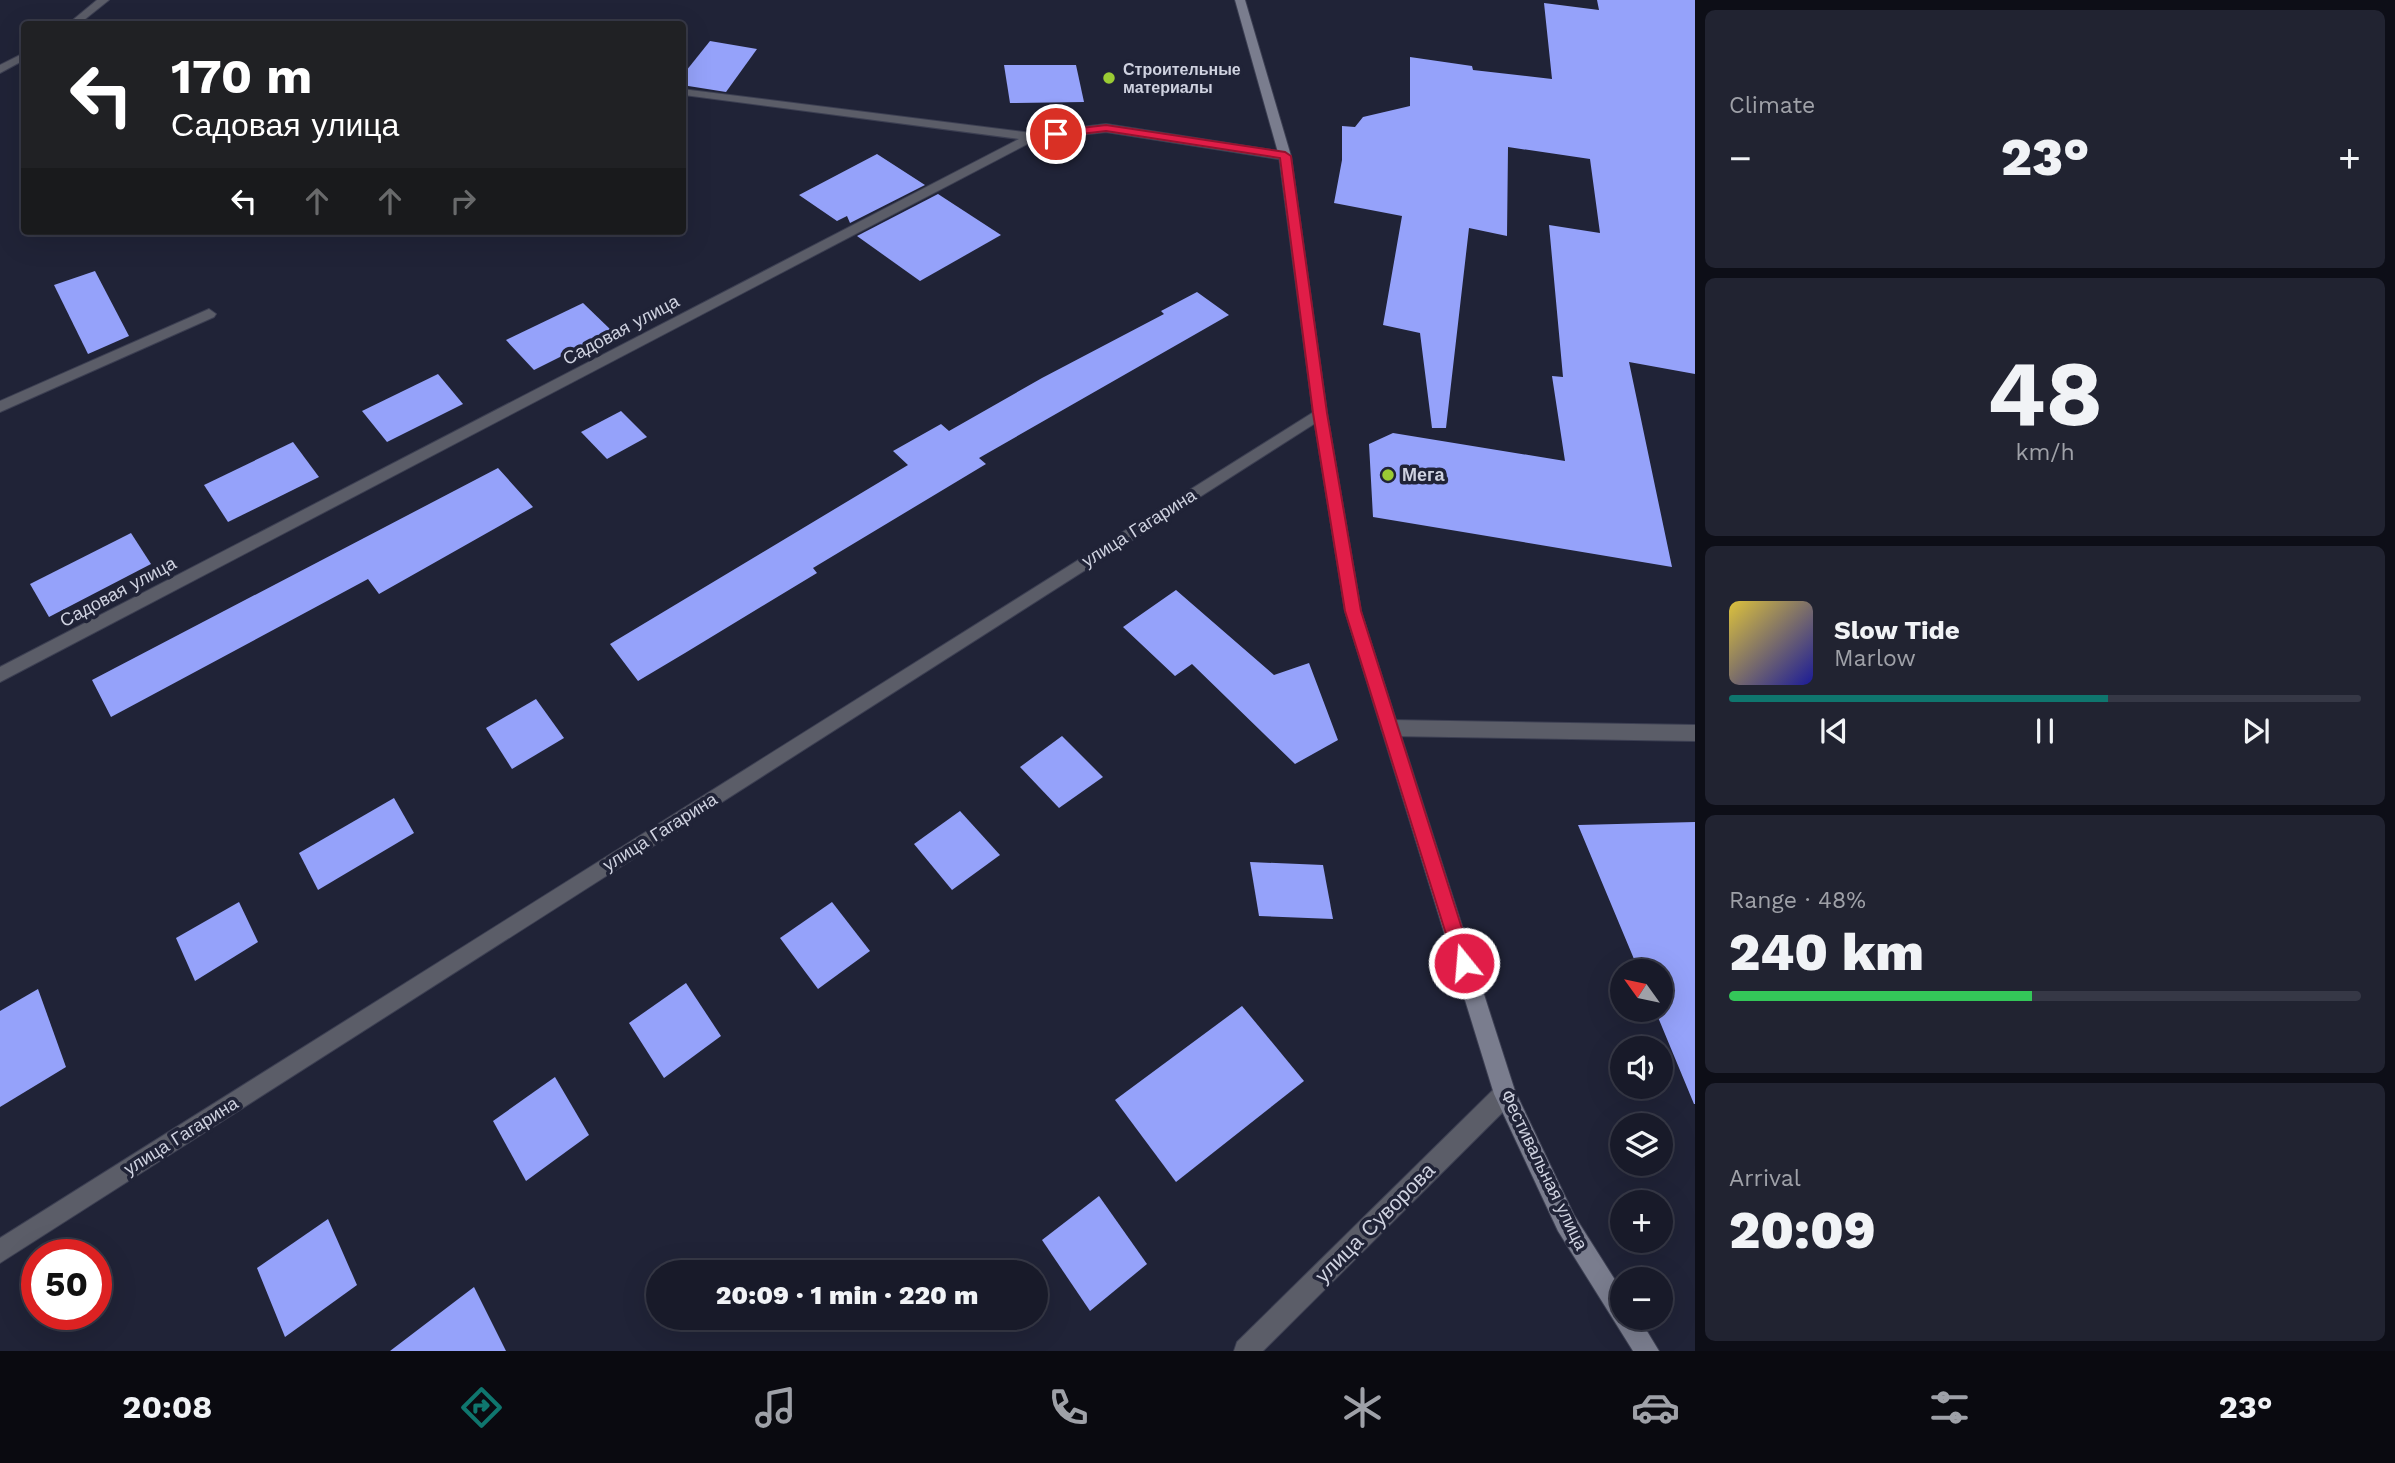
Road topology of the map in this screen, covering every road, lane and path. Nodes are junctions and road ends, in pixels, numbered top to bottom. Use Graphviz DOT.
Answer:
graph roads {
  1 [pos="104,0"];
  2 [pos="1240,0"];
  3 [pos="77,21"];
  4 [pos="21,58"];
  5 [pos="0,70"];
  6 [pos="686,92"];
  7 [pos="1032,137"];
  8 [pos="1285,156"];
  9 [pos="209,314"];
  10 [pos="0,407"];
  11 [pos="1320,413"];
  12 [pos="0,675"];
  13 [pos="1390,728"];
  14 [pos="1695,733"];
  15 [pos="1505,1094"];
  16 [pos="0,1251"];
  17 [pos="1610,1294"];
  18 [pos="1633,1330"];
  19 [pos="1246,1351"];
  20 [pos="1647,1351"];
  1 -- 3 [label="street"];
  2 -- 8 [label="main road, Фестивальная улица"];
  4 -- 5 [label="street"];
  6 -- 7 [label="street"];
  7 -- 8 [label="street, Садовая улица"];
  7 -- 12 [label="street, Садовая улица"];
  8 -- 11 [label="main road, Фестивальная улица"];
  9 -- 10 [label="street"];
  11 -- 13 [label="main road, Фестивальная улица"];
  11 -- 16 [label="street, улица Гагарина"];
  13 -- 14 [label="street"];
  13 -- 15 [label="main road, Фестивальная улица"];
  15 -- 17 [label="main road, Фестивальная улица"];
  15 -- 19 [label="street, улица Суворова"];
  18 -- 20 [label="main road, Фестивальная улица"];
}
